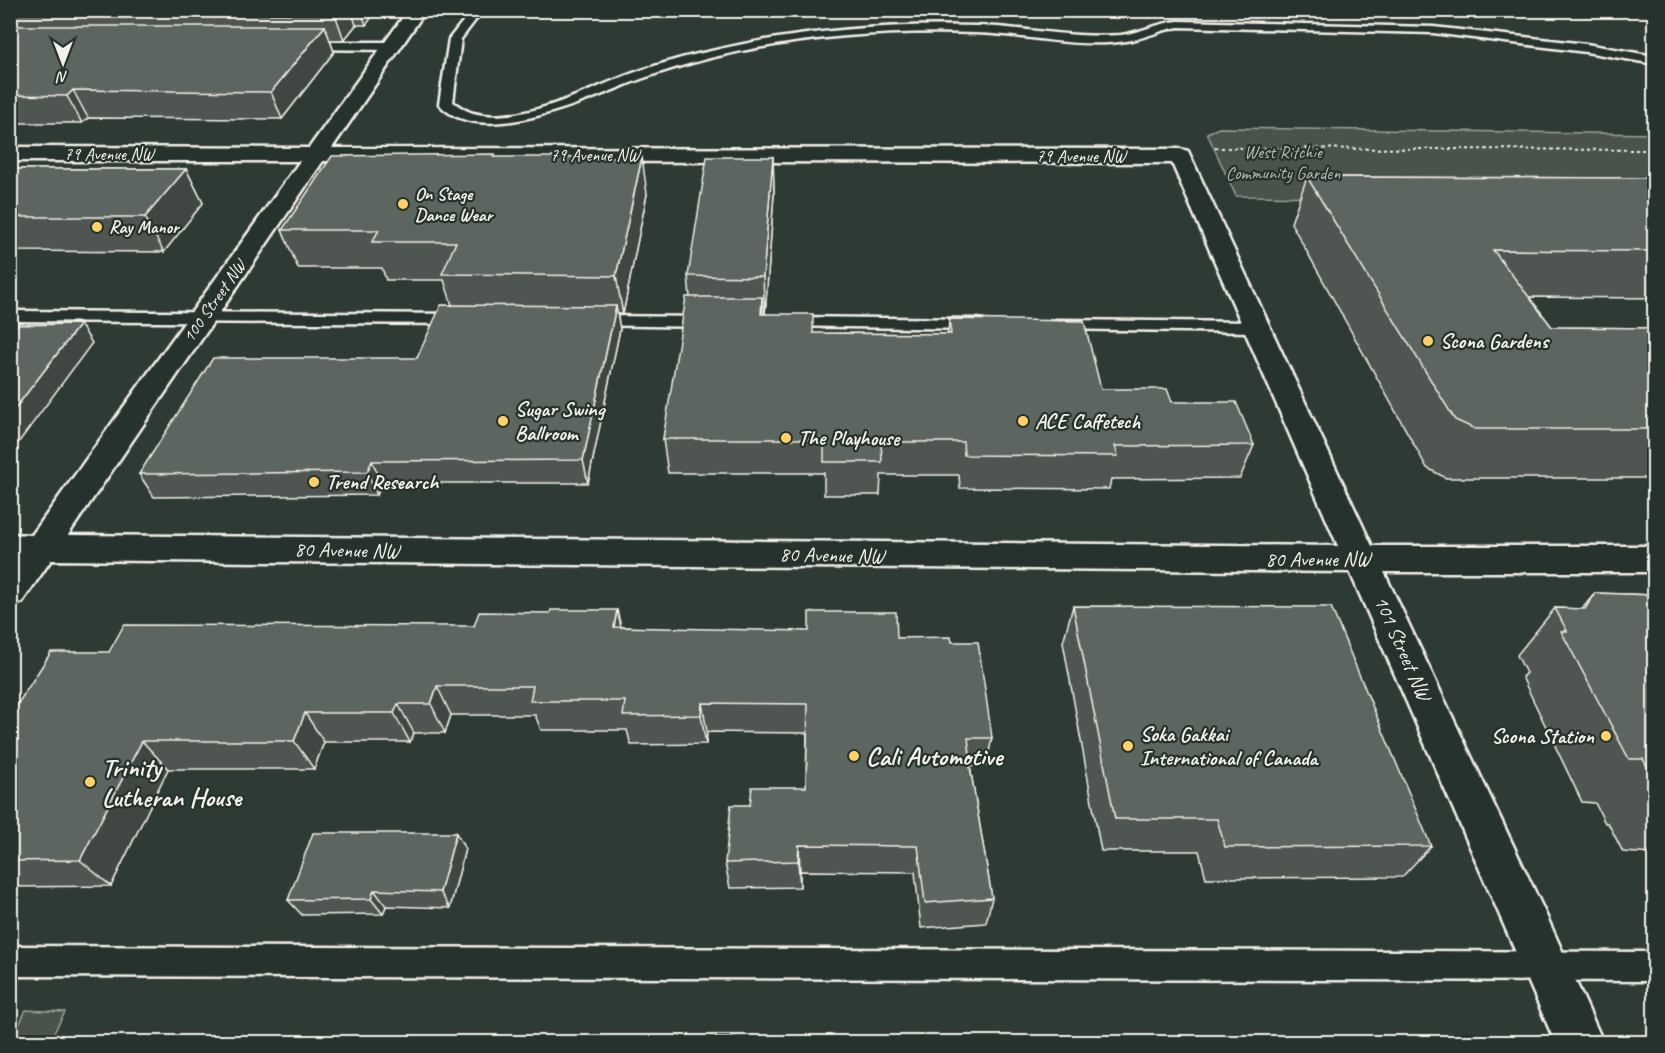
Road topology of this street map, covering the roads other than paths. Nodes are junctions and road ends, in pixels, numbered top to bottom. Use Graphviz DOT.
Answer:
graph roads {
  1 [pos="417,10"];
  2 [pos="478,10"];
  3 [pos="285,46"];
  4 [pos="393,46"];
  5 [pos="1654,60"];
  6 [pos="10,154"];
  7 [pos="318,154"];
  8 [pos="1180,156"];
  9 [pos="10,316"];
  10 [pos="203,317"];
  11 [pos="478,320"];
  12 [pos="573,321"];
  13 [pos="729,322"];
  14 [pos="764,322"];
  15 [pos="991,324"];
  16 [pos="1039,325"];
  17 [pos="1254,327"];
  18 [pos="26,547"];
  19 [pos="1363,559"];
  20 [pos="1654,559"];
  21 [pos="10,592"];
  22 [pos="10,960"];
  23 [pos="1546,966"];
  24 [pos="1654,968"];
  25 [pos="1579,1042"];
  1 -- 4 [label="street, 100 Street NW"];
  2 -- 5 [label="lane"];
  3 -- 4 [label="lane"];
  4 -- 7 [label="street, 100 Street NW"];
  6 -- 7 [label="street, 79 Avenue NW"];
  7 -- 8 [label="street, 79 Avenue NW"];
  7 -- 10 [label="street, 100 Street NW"];
  8 -- 17 [label="street, 101 Street NW"];
  9 -- 10 [label="lane"];
  10 -- 11 [label="lane"];
  10 -- 18 [label="street, 100 Street NW"];
  12 -- 13 [label="lane"];
  14 -- 15 [label="lane"];
  16 -- 17 [label="lane"];
  17 -- 19 [label="street, 101 Street NW"];
  18 -- 19 [label="street, 80 Avenue NW"];
  18 -- 21 [label="street, 100 Street NW"];
  19 -- 20 [label="street, 80 Avenue NW"];
  19 -- 23 [label="street, 101 Street NW"];
  22 -- 23 [label="lane"];
  23 -- 24 [label="lane"];
  23 -- 25 [label="street, 101 Street NW"];
}
